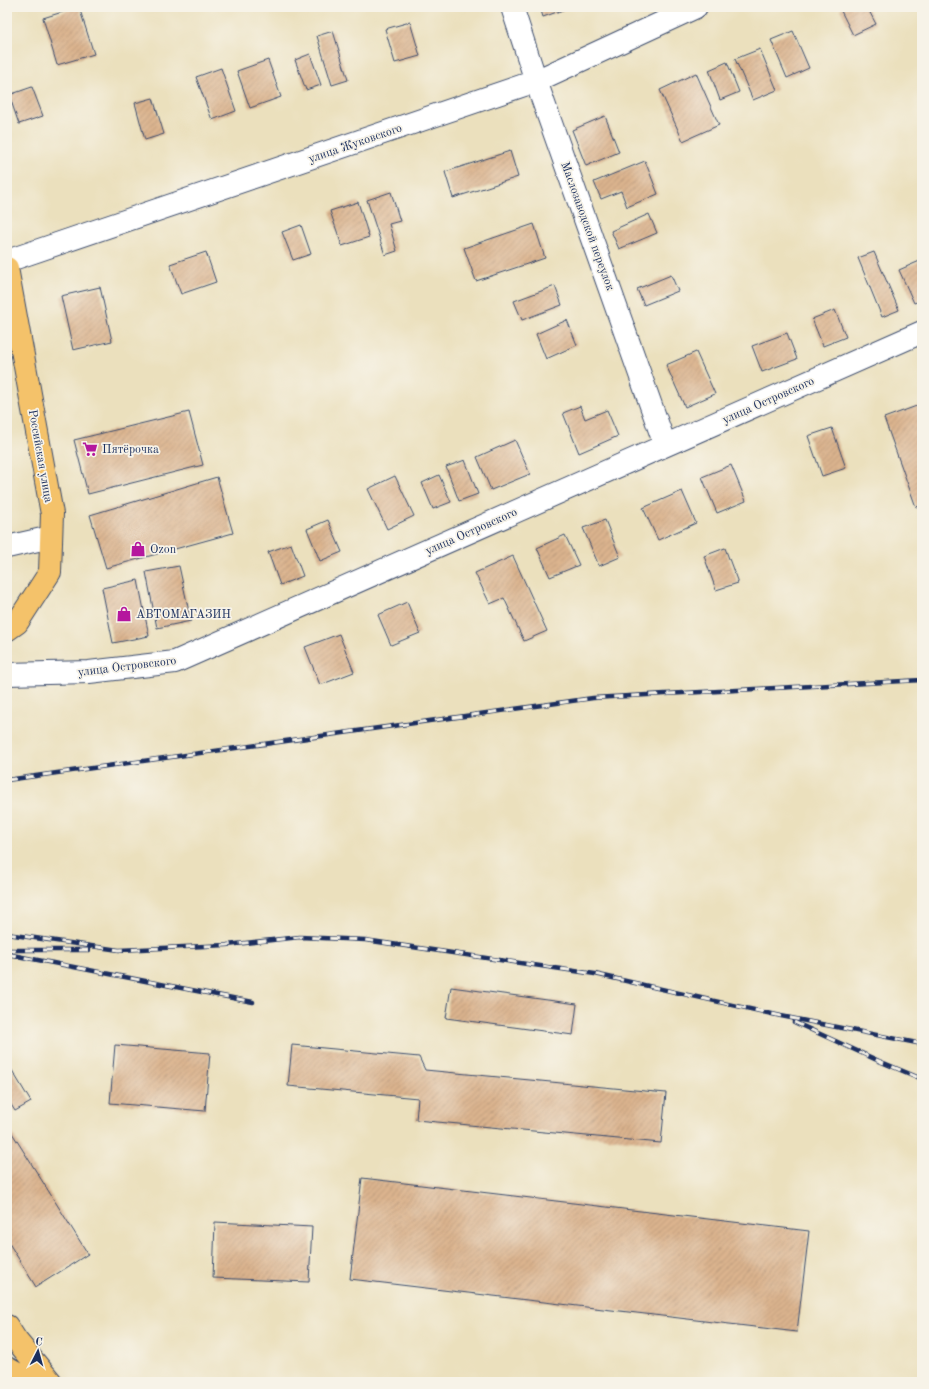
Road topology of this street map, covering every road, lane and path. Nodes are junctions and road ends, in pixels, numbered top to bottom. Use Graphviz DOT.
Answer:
graph roads {
  1 [pos="512,7"];
  2 [pos="696,7"];
  3 [pos="536,81"];
  4 [pos="7,261"];
  5 [pos="7,268"];
  6 [pos="922,332"];
  7 [pos="665,445"];
  8 [pos="51,537"];
  9 [pos="7,547"];
  10 [pos="7,630"];
  11 [pos="7,674"];
  12 [pos="7,1326"];
  13 [pos="7,1368"];
  14 [pos="7,1374"];
  15 [pos="10,1382"];
  16 [pos="32,1382"];
  17 [pos="51,1382"];
  1 -- 3 [label="street, Маслозаводской переулок"];
  2 -- 3 [label="street, улица Жуковского"];
  3 -- 4 [label="street, улица Жуковского"];
  3 -- 7 [label="street, Маслозаводской переулок"];
  5 -- 8 [label="main road, Российская улица"];
  6 -- 7 [label="street, улица Островского"];
  7 -- 11 [label="street, улица Островского"];
  8 -- 9 [label="street"];
  8 -- 10 [label="main road, Российская улица"];
  12 -- 17 [label="main road"];
  13 -- 16 [label="main road"];
  14 -- 15 [label="street"];
}
